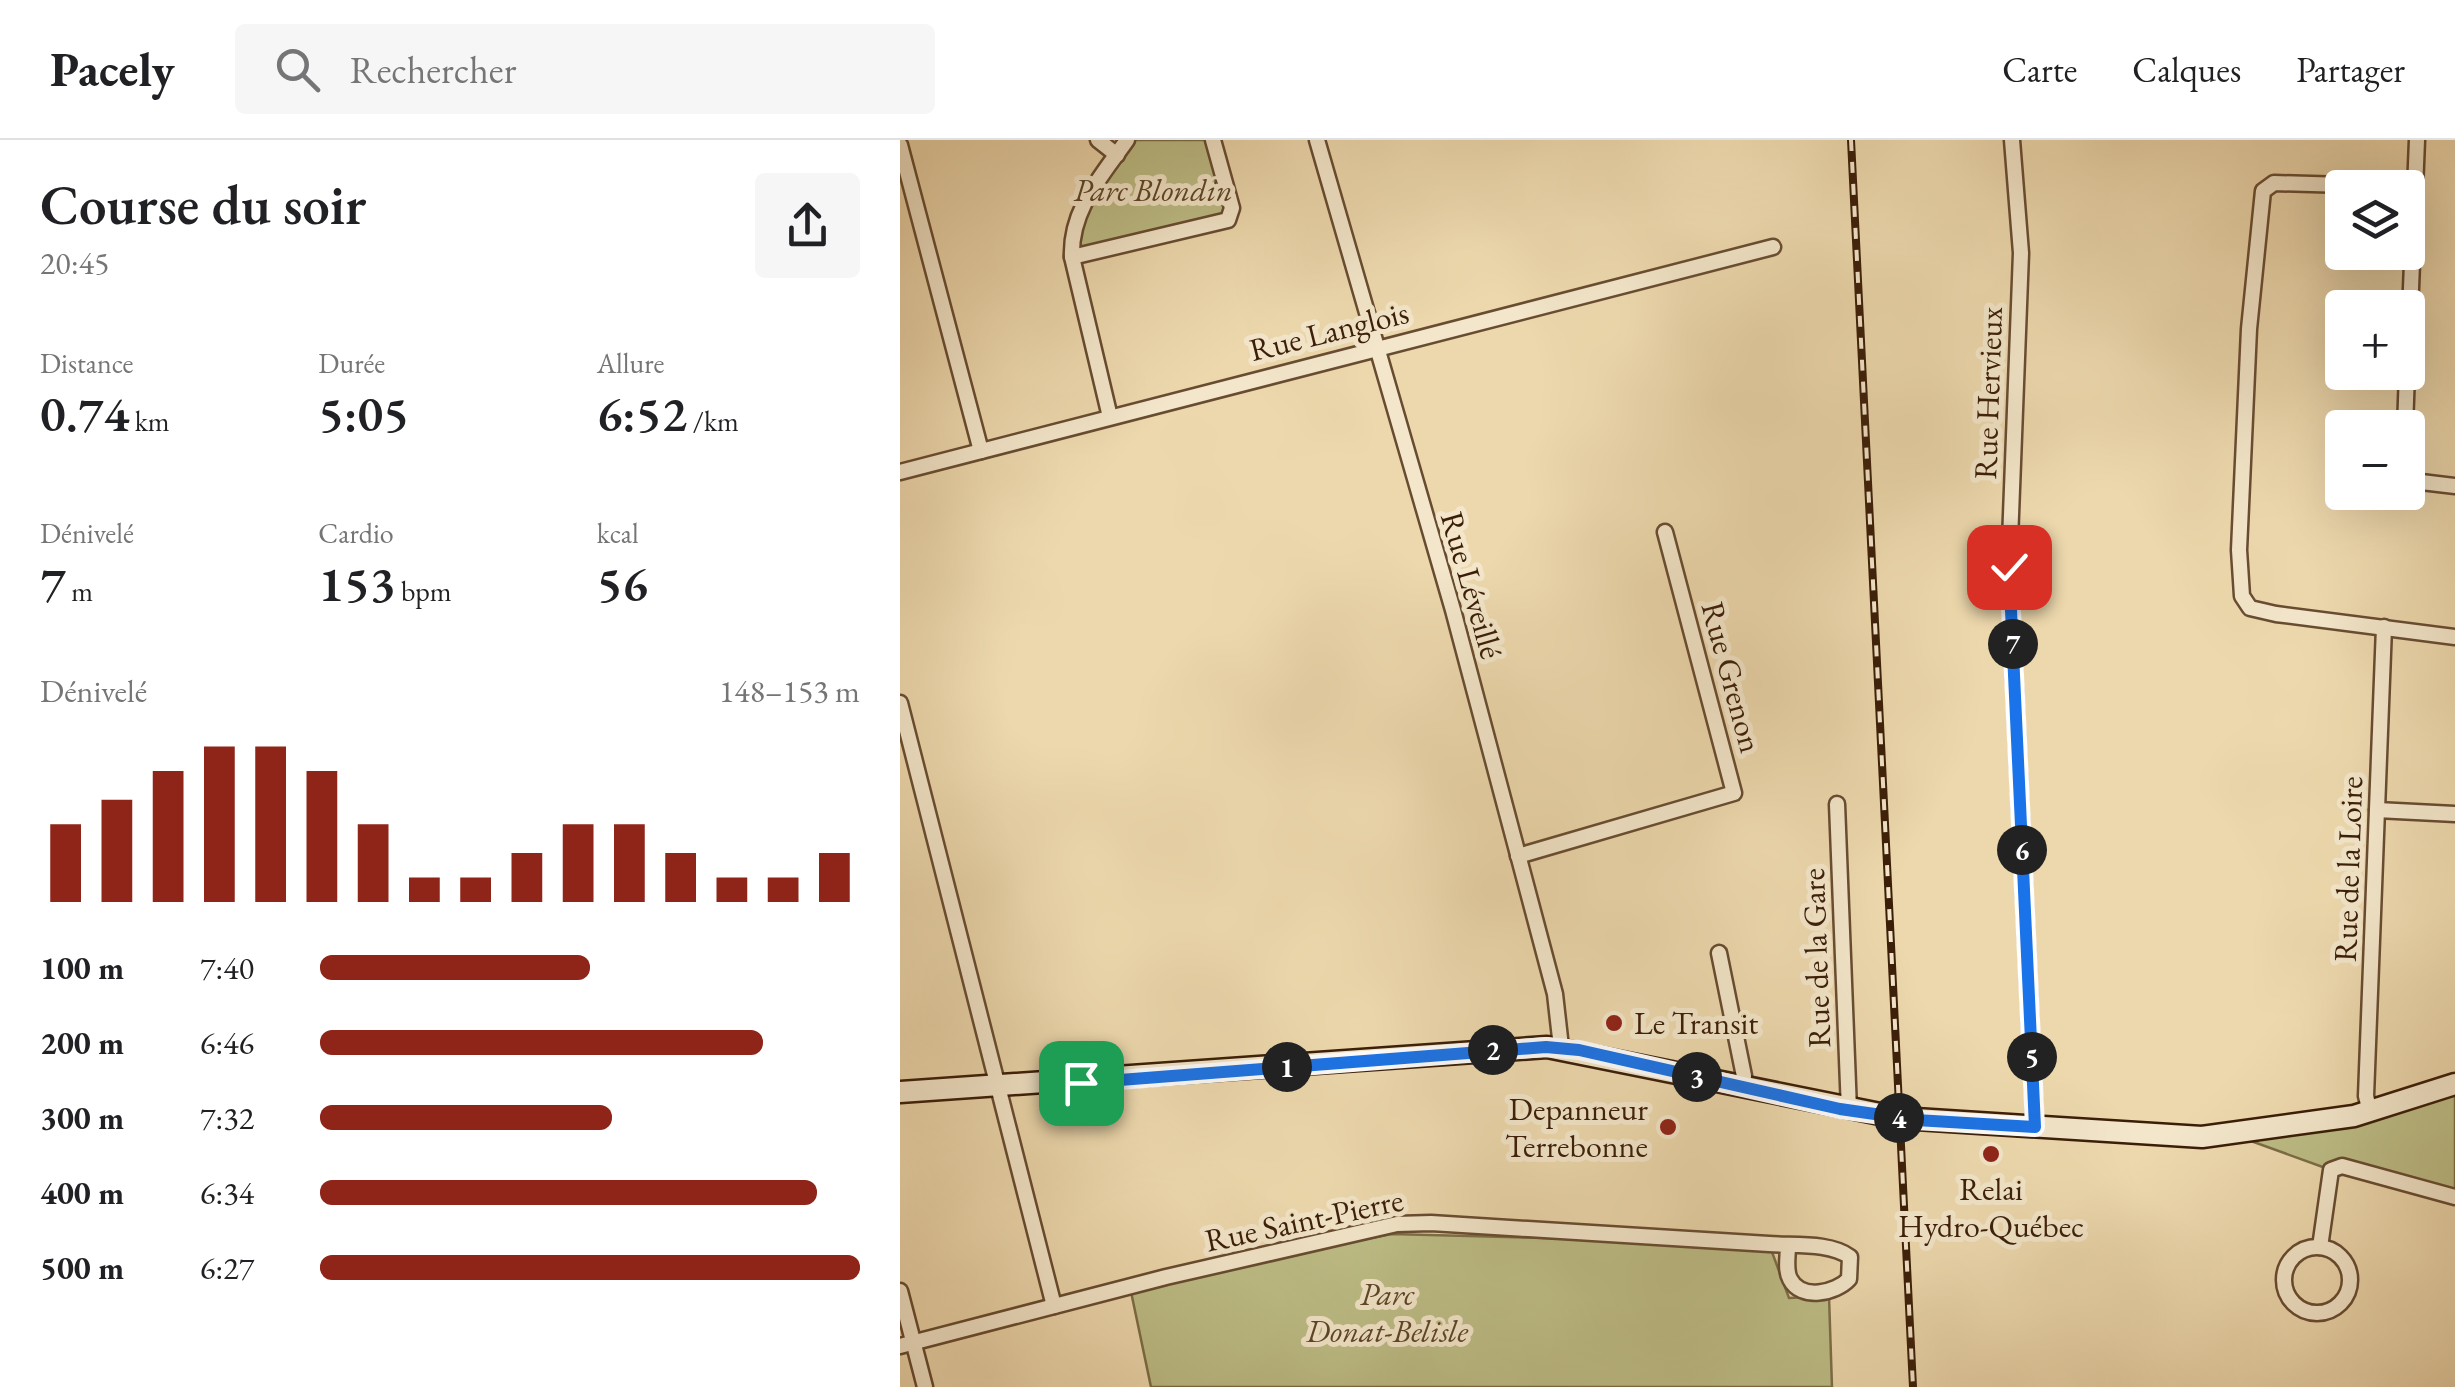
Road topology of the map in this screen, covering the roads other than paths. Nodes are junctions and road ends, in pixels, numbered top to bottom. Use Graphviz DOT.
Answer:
graph roads {
  1 [pos="1098,140"];
  2 [pos="1127,140"];
  3 [pos="1213,140"];
  4 [pos="1317,140"];
  5 [pos="2012,140"];
  6 [pos="2417,140"];
  7 [pos="900,145"];
  8 [pos="1117,155"];
  9 [pos="2415,170"];
  10 [pos="2325,185"];
  11 [pos="1773,246"];
  12 [pos="1072,257"];
  13 [pos="1374,348"];
  14 [pos="1110,417"];
  15 [pos="981,451"];
  16 [pos="900,472"];
  17 [pos="2425,482"];
  18 [pos="2455,486"];
  19 [pos="1665,532"];
  20 [pos="2384,627"];
  21 [pos="2455,637"];
  22 [pos="900,703"];
  23 [pos="1838,804"];
  24 [pos="2377,810"];
  25 [pos="2455,814"];
  26 [pos="1518,856"];
  27 [pos="1719,953"];
  28 [pos="1562,1048"];
  29 [pos="2455,1084"];
  30 [pos="999,1088"];
  31 [pos="1742,1088"];
  32 [pos="900,1092"];
  33 [pos="1857,1111"];
  34 [pos="2370,1112"];
  35 [pos="2035,1127"];
  36 [pos="2455,1197"];
  37 [pos="1788,1246"];
  38 [pos="2320,1247"];
  39 [pos="900,1291"];
  40 [pos="1054,1306"];
  41 [pos="907,1344"];
  42 [pos="925,1387"];
  1 -- 8 [label="street"];
  2 -- 8 [label="street"];
  3 -- 12 [label="street"];
  4 -- 13 [label="street, Rue Léveillé"];
  5 -- 35 [label="street, Rue Hervieux"];
  6 -- 9 [label="street"];
  7 -- 15 [label="street"];
  8 -- 12 [label="street"];
  10 -- 20 [label="street"];
  11 -- 13 [label="street, Rue Langlois"];
  12 -- 14 [label="street"];
  13 -- 14 [label="street, Rue Langlois"];
  13 -- 26 [label="street, Rue Léveillé"];
  14 -- 15 [label="street, Rue Langlois"];
  15 -- 16 [label="street, Rue Langlois"];
  17 -- 18 [label="street"];
  19 -- 26 [label="street, Rue Grenon"];
  20 -- 21 [label="street"];
  20 -- 24 [label="street, Rue de la Loire"];
  22 -- 30 [label="street"];
  23 -- 33 [label="street, Rue de la Gare"];
  24 -- 25 [label="street"];
  24 -- 34 [label="street, Rue de la Loire"];
  26 -- 28 [label="street, Rue Léveillé"];
  27 -- 31 [label="street"];
  28 -- 30 [label="main road"];
  28 -- 31 [label="main road"];
  29 -- 34 [label="main road"];
  30 -- 32 [label="main road"];
  30 -- 40 [label="street"];
  31 -- 33 [label="main road"];
  33 -- 35 [label="main road"];
  34 -- 35 [label="main road"];
  36 -- 38 [label="street"];
  37 -- 37 [label="street, Rue Saint-Pierre"];
  37 -- 40 [label="street, Rue Saint-Pierre"];
  38 -- 38 [label="street"];
  39 -- 41 [label="street"];
  40 -- 41 [label="street, Rue Saint-Pierre"];
  41 -- 42 [label="street"];
}
